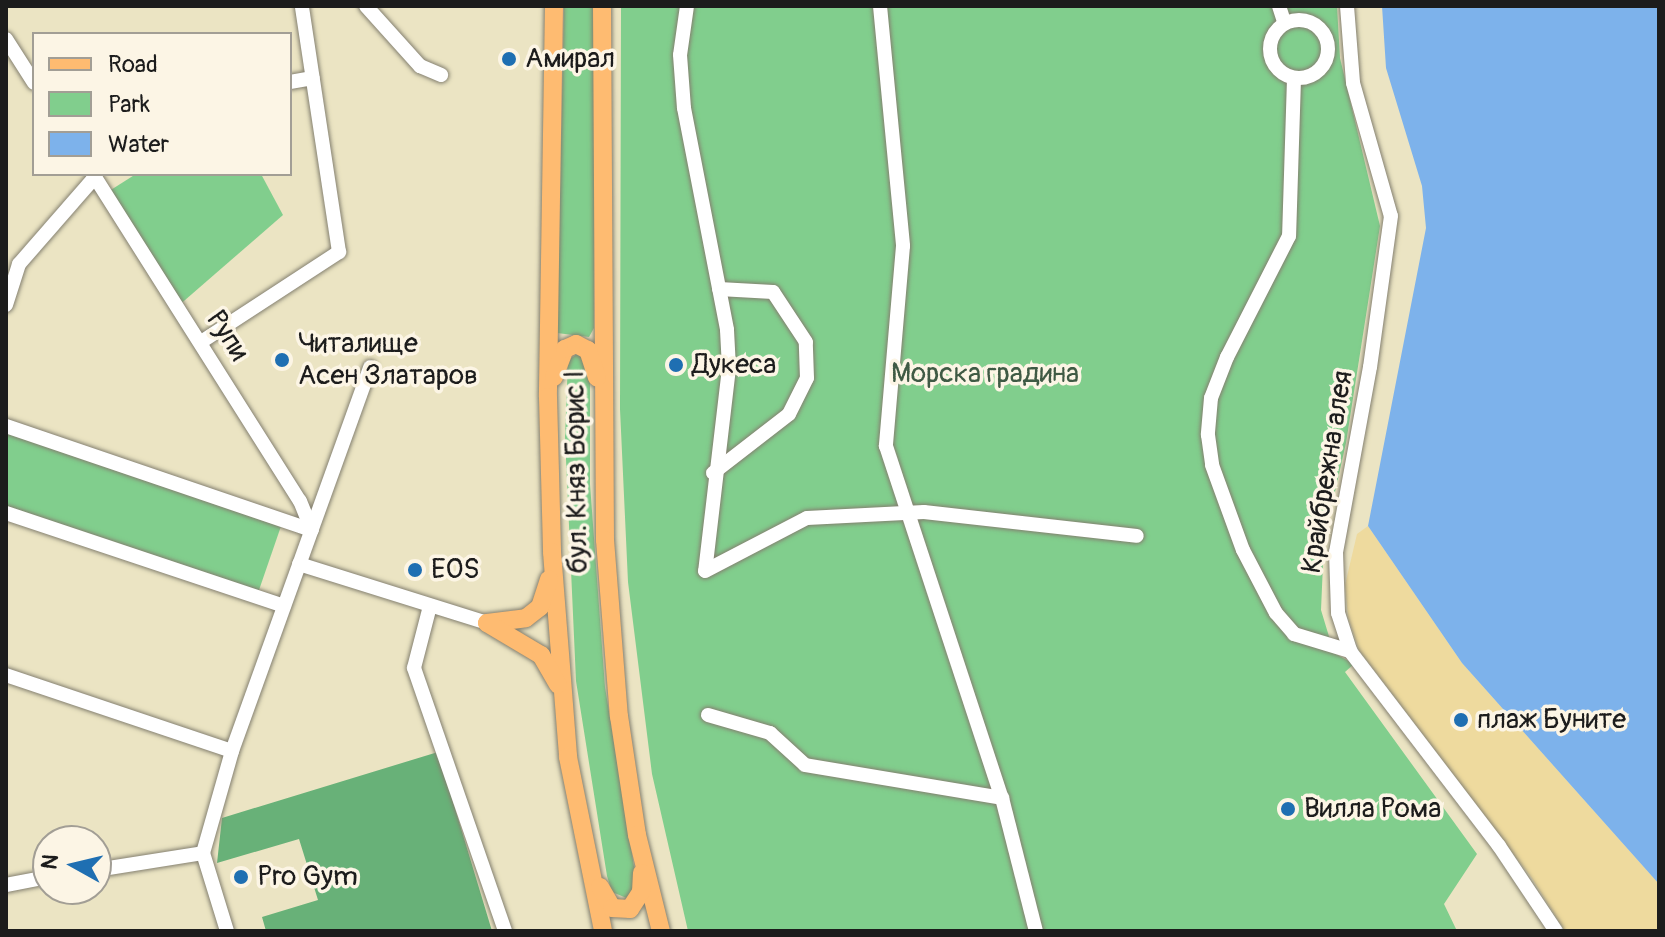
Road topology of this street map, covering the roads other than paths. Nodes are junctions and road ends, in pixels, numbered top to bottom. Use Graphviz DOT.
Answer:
graph roads {
  1 [pos="302,6"];
  2 [pos="554,6"];
  3 [pos="605,6"];
  4 [pos="687,6"];
  5 [pos="880,6"];
  6 [pos="1279,6"];
  7 [pos="1347,6"];
  8 [pos="367,13"];
  9 [pos="1284,21"];
  10 [pos="6,39"];
  11 [pos="441,75"];
  12 [pos="313,78"];
  13 [pos="1294,79"];
  14 [pos="32,80"];
  15 [pos="292,82"];
  16 [pos="94,176"];
  17 [pos="12,262"];
  18 [pos="719,289"];
  19 [pos="6,305"];
  20 [pos="201,342"];
  21 [pos="370,367"];
  22 [pos="548,397"];
  23 [pos="603,400"];
  24 [pos="6,426"];
  25 [pos="713,473"];
  26 [pos="906,511"];
  27 [pos="6,513"];
  28 [pos="312,530"];
  29 [pos="1137,536"];
  30 [pos="552,552"];
  31 [pos="299,564"];
  32 [pos="284,606"];
  33 [pos="430,606"];
  34 [pos="487,623"];
  35 [pos="1350,651"];
  36 [pos="6,675"];
  37 [pos="561,692"];
  38 [pos="708,715"];
  39 [pos="232,751"];
  40 [pos="1002,798"];
  41 [pos="637,835"];
  42 [pos="585,843"];
  43 [pos="203,853"];
  44 [pos="112,867"];
  45 [pos="32,880"];
  46 [pos="6,885"];
  47 [pos="227,931"];
  48 [pos="505,931"];
  49 [pos="603,931"];
  50 [pos="661,931"];
  51 [pos="1036,931"];
  52 [pos="1556,931"];
  1 -- 12 [label="street"];
  2 -- 22 [label="main road, бул. Княз Борис I"];
  3 -- 23 [label="main road, бул. Княз Борис I"];
  4 -- 18 [label="street"];
  5 -- 26 [label="street"];
  6 -- 9 [label="street"];
  7 -- 35 [label="street, Крайбрежна алея"];
  8 -- 11 [label="street"];
  9 -- 13 [label="street"];
  9 -- 13 [label="street"];
  10 -- 14 [label="street"];
  12 -- 15 [label="street"];
  12 -- 20 [label="street"];
  13 -- 35 [label="street"];
  16 -- 17 [label="street"];
  16 -- 20 [label="street, Рупи"];
  17 -- 19 [label="street"];
  18 -- 25 [label="street"];
  18 -- 25 [label="street"];
  20 -- 28 [label="street, Рупи"];
  21 -- 28 [label="street"];
  22 -- 23 [label="main road"];
  22 -- 30 [label="main road, бул. Княз Борис I"];
  23 -- 41 [label="main road, бул. Княз Борис I"];
  24 -- 28 [label="street"];
  25 -- 26 [label="street"];
  26 -- 29 [label="street"];
  26 -- 40 [label="street"];
  27 -- 32 [label="street"];
  28 -- 31 [label="street"];
  30 -- 34 [label="main road"];
  30 -- 37 [label="main road, бул. Княз Борис I"];
  31 -- 32 [label="street"];
  31 -- 33 [label="street"];
  32 -- 39 [label="street"];
  33 -- 34 [label="street"];
  33 -- 48 [label="street"];
  34 -- 37 [label="main road"];
  35 -- 52 [label="street, Крайбрежна алея"];
  36 -- 39 [label="street"];
  37 -- 42 [label="main road, бул. Княз Борис I"];
  38 -- 40 [label="street"];
  39 -- 43 [label="street"];
  40 -- 51 [label="street"];
  41 -- 42 [label="main road"];
  41 -- 50 [label="main road, бул. Княз Борис I"];
  42 -- 49 [label="main road, бул. Княз Борис I"];
  43 -- 44 [label="street"];
  43 -- 47 [label="street"];
  45 -- 46 [label="street"];
}
